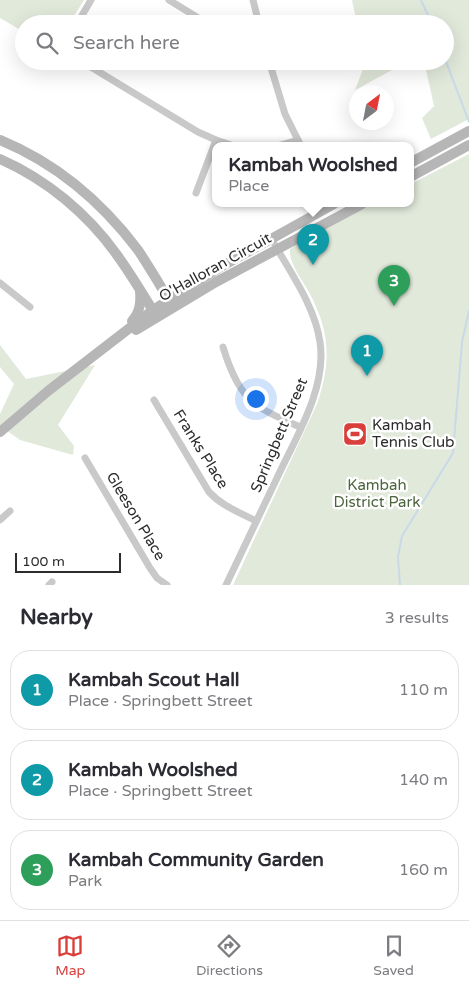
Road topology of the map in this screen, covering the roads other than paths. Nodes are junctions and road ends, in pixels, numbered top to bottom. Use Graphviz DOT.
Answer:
graph roads {
  1 [pos="91,0"];
  2 [pos="169,0"];
  3 [pos="253,0"];
  4 [pos="82,15"];
  5 [pos="193,15"];
  6 [pos="257,15"];
  7 [pos="96,70"];
  8 [pos="272,70"];
  9 [pos="469,131"];
  10 [pos="0,140"];
  11 [pos="216,140"];
  12 [pos="222,142"];
  13 [pos="299,142"];
  14 [pos="469,146"];
  15 [pos="212,151"];
  16 [pos="0,159"];
  17 [pos="414,161"];
  18 [pos="414,175"];
  19 [pos="196,193"];
  20 [pos="328,207"];
  21 [pos="334,207"];
  22 [pos="356,207"];
  23 [pos="339,216"];
  24 [pos="116,223"];
  25 [pos="102,235"];
  26 [pos="272,238"];
  27 [pos="278,249"];
  28 [pos="148,267"];
  29 [pos="0,283"];
  30 [pos="193,284"];
  31 [pos="140,291"];
  32 [pos="170,303"];
  33 [pos="30,307"];
  34 [pos="155,313"];
  35 [pos="114,340"];
  36 [pos="223,347"];
  37 [pos="154,400"];
  38 [pos="300,427"];
  39 [pos="0,432"];
  40 [pos="85,458"];
  41 [pos="10,511"];
  42 [pos="0,520"];
  43 [pos="256,520"];
  44 [pos="167,585"];
  45 [pos="226,585"];
  1 -- 4 [label="street"];
  2 -- 5 [label="street"];
  3 -- 6 [label="street"];
  7 -- 11 [label="street"];
  8 -- 13 [label="street"];
  9 -- 17 [label="street"];
  10 -- 24 [label="street"];
  11 -- 12 [label="street"];
  14 -- 18 [label="street"];
  15 -- 19 [label="street"];
  16 -- 25 [label="street"];
  20 -- 26 [label="street, O'Halloran Circuit"];
  21 -- 23 [label="street"];
  22 -- 23 [label="street, O'Halloran Circuit"];
  23 -- 27 [label="street, O'Halloran Circuit"];
  24 -- 25 [label="street"];
  24 -- 28 [label="street"];
  25 -- 31 [label="street"];
  26 -- 27 [label="street, Springbett Street"];
  26 -- 30 [label="street, O'Halloran Circuit"];
  27 -- 32 [label="street, O'Halloran Circuit"];
  27 -- 38 [label="street, Springbett Street"];
  28 -- 30 [label="street"];
  28 -- 32 [label="street"];
  29 -- 33 [label="street"];
  30 -- 32 [label="street, O'Halloran Circuit"];
  31 -- 34 [label="street"];
  31 -- 35 [label="street"];
  32 -- 34 [label="street, O'Halloran Circuit"];
  34 -- 35 [label="street, O'Halloran Circuit"];
  35 -- 39 [label="street, O'Halloran Circuit"];
  36 -- 38 [label="street"];
  37 -- 43 [label="street, Franks Place"];
  38 -- 43 [label="street, Springbett Street"];
  40 -- 44 [label="street, Gleeson Place"];
  41 -- 42 [label="street"];
  43 -- 45 [label="street, Springbett Street"];
}
